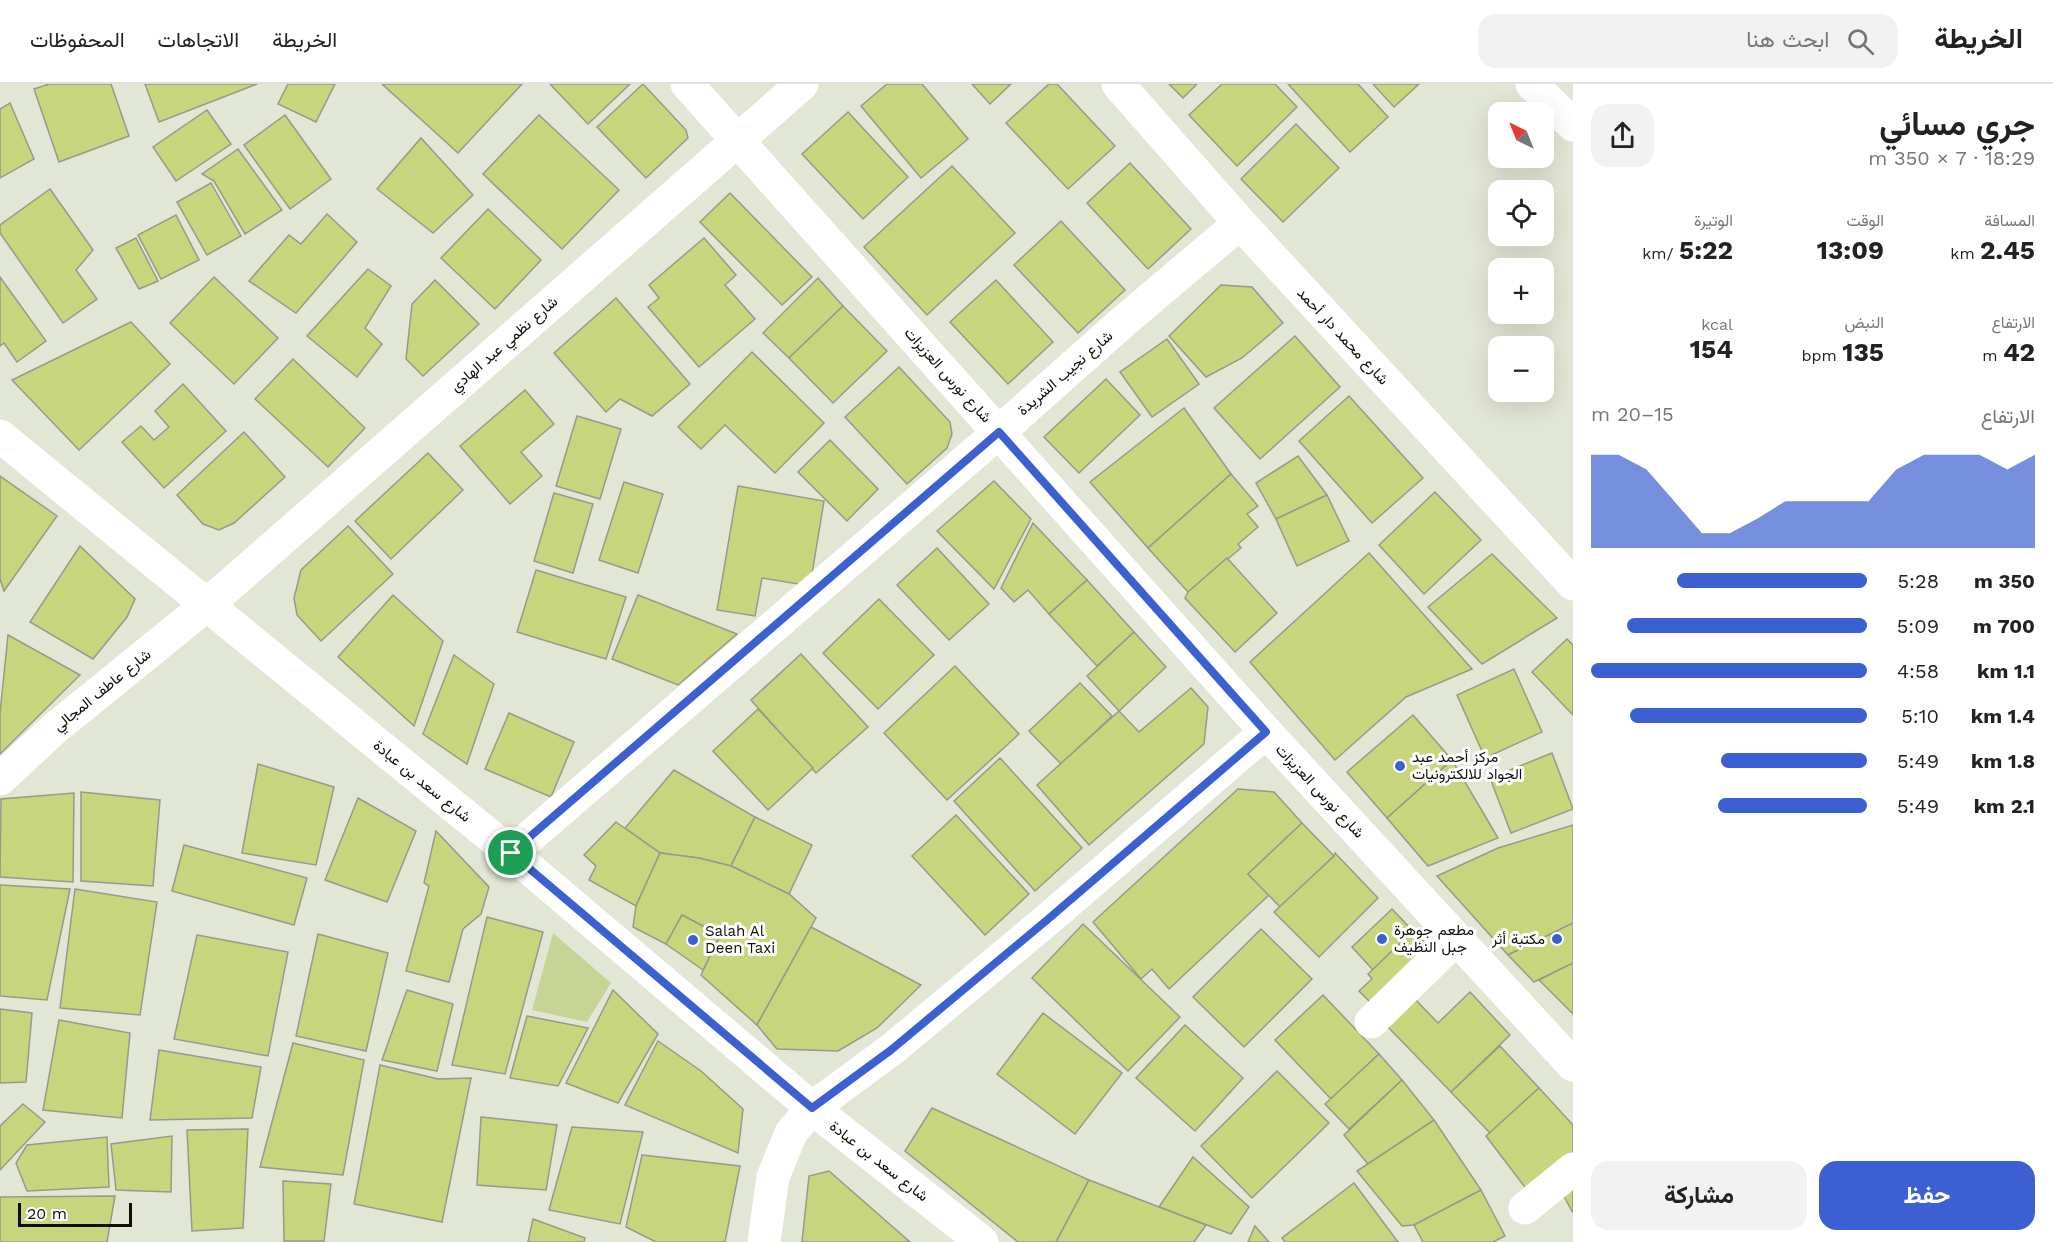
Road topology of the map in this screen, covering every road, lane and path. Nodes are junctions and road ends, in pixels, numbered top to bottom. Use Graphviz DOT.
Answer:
graph roads {
  1 [pos="687,84"];
  2 [pos="802,84"];
  3 [pos="1118,84"];
  4 [pos="1532,84"];
  5 [pos="1573,125"];
  6 [pos="736,140"];
  7 [pos="1240,223"];
  8 [pos="999,432"];
  9 [pos="0,436"];
  10 [pos="1573,584"];
  11 [pos="207,604"];
  12 [pos="1266,732"];
  13 [pos="0,779"];
  14 [pos="511,853"];
  15 [pos="1456,939"];
  16 [pos="1371,1022"];
  17 [pos="1573,1065"];
  18 [pos="812,1108"];
  19 [pos="1573,1169"];
  20 [pos="1525,1208"];
  21 [pos="764,1242"];
  22 [pos="982,1242"];
  1 -- 6 [label="street, شارع نورس العزيزات"];
  2 -- 6 [label="street, شارع نظمي عبد الهادي"];
  3 -- 7 [label="street, شارع محمد دار أحمد"];
  4 -- 5 [label="street"];
  6 -- 8 [label="street, شارع نورس العزيزات"];
  6 -- 11 [label="street, شارع نظمي عبد الهادي"];
  7 -- 8 [label="street, شارع نجيب الشريدة"];
  7 -- 10 [label="street, شارع محمد دار أحمد"];
  8 -- 12 [label="street, شارع نورس العزيزات"];
  8 -- 14 [label="street, شارع نجيب الشريدة"];
  9 -- 11 [label="street, شارع سعد بن عبادة"];
  11 -- 13 [label="street, شارع عاطف المجالي"];
  11 -- 14 [label="street, شارع سعد بن عبادة"];
  12 -- 15 [label="street, شارع نورس العزيزات"];
  12 -- 18 [label="street"];
  14 -- 18 [label="street, شارع سعد بن عبادة"];
  15 -- 16 [label="street"];
  15 -- 17 [label="street, شارع نورس العزيزات"];
  18 -- 21 [label="street"];
  18 -- 22 [label="street, شارع سعد بن عبادة"];
  19 -- 20 [label="street"];
}
